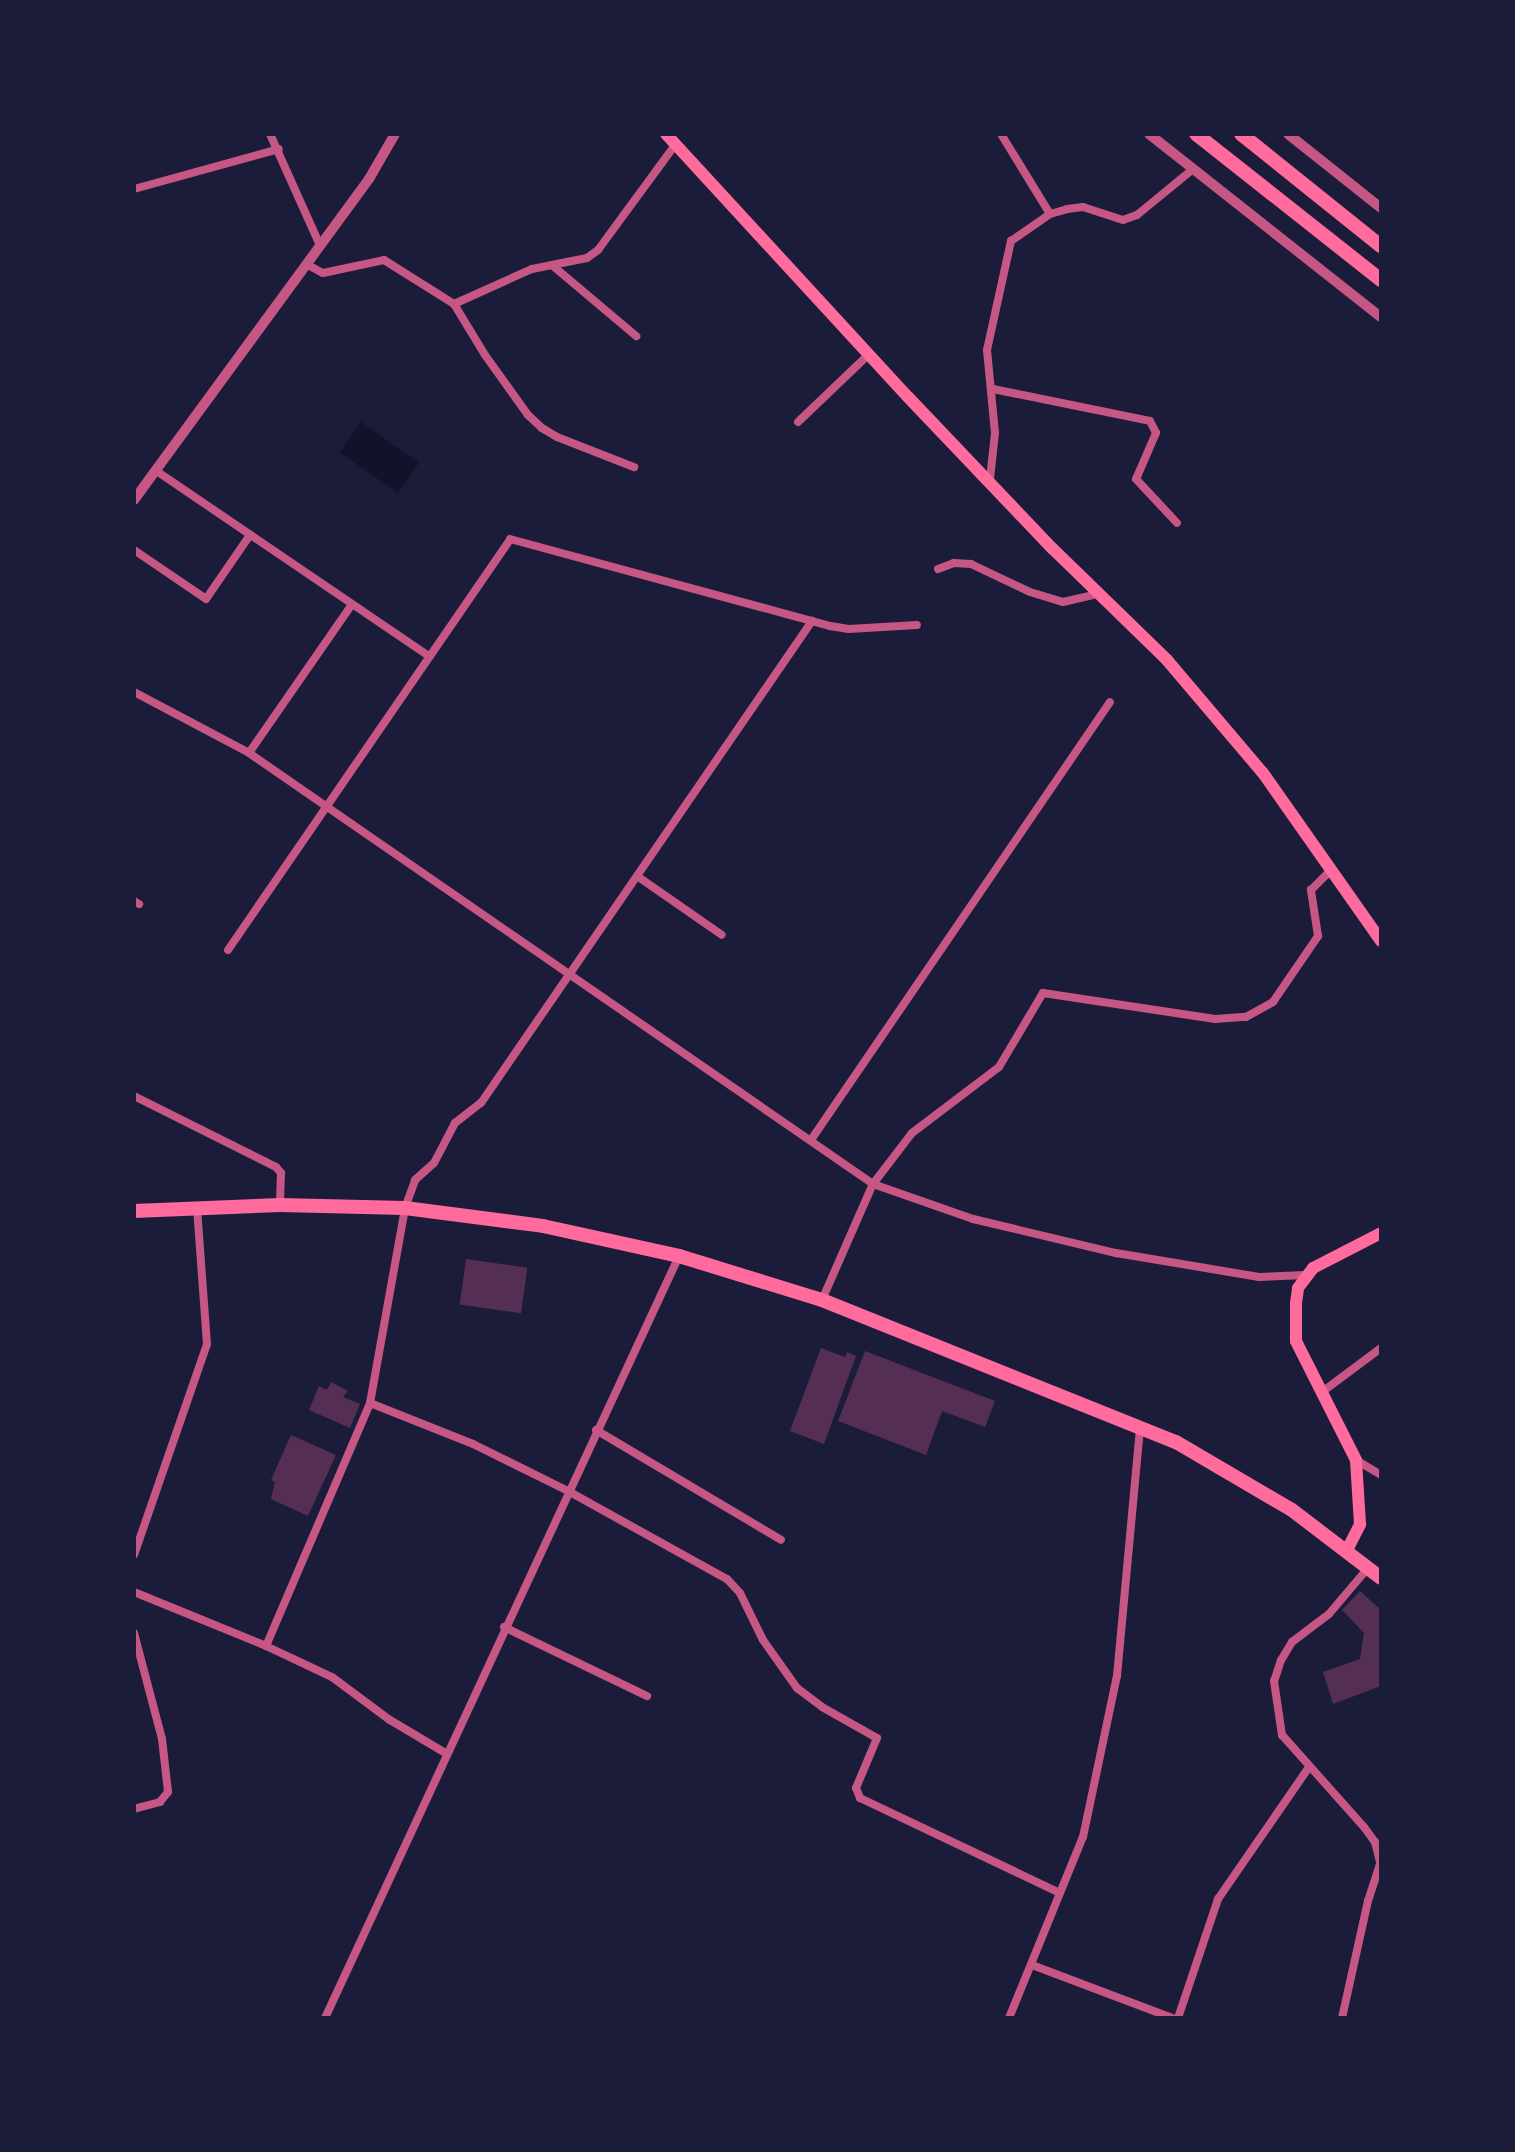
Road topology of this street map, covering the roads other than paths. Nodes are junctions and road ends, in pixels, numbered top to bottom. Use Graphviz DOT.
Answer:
graph roads {
  1 [pos="270,134"];
  2 [pos="395,134"];
  3 [pos="666,134"];
  4 [pos="1001,134"];
  5 [pos="1149,134"];
  6 [pos="1196,134"];
  7 [pos="1241,134"];
  8 [pos="1288,134"];
  9 [pos="675,145"];
  10 [pos="279,149"];
  11 [pos="1193,169"];
  12 [pos="134,189"];
  13 [pos="1381,208"];
  14 [pos="1050,214"];
  15 [pos="320,245"];
  16 [pos="1381,246"];
  17 [pos="306,264"];
  18 [pos="553,266"];
  19 [pos="1381,280"];
  20 [pos="454,304"];
  21 [pos="1381,317"];
  22 [pos="636,336"];
  23 [pos="868,355"];
  24 [pos="993,389"];
  25 [pos="798,422"];
  26 [pos="634,467"];
  27 [pos="155,470"];
  28 [pos="990,479"];
  29 [pos="134,500"];
  30 [pos="1177,523"];
  31 [pos="250,535"];
  32 [pos="134,550"];
  33 [pos="938,569"];
  34 [pos="1099,594"];
  35 [pos="352,604"];
  36 [pos="812,621"];
  37 [pos="917,625"];
  38 [pos="429,656"];
  39 [pos="134,692"];
  40 [pos="1110,702"];
  41 [pos="249,753"];
  42 [pos="326,805"];
  43 [pos="1331,870"];
  44 [pos="637,876"];
  45 [pos="722,935"];
  46 [pos="1381,941"];
  47 [pos="228,950"];
  48 [pos="570,973"];
  49 [pos="134,1096"];
  50 [pos="811,1140"];
  51 [pos="873,1184"];
  52 [pos="280,1205"];
  53 [pos="197,1208"];
  54 [pos="405,1208"];
  55 [pos="134,1211"];
  56 [pos="1381,1233"];
  57 [pos="679,1256"];
  58 [pos="1305,1275"];
  59 [pos="822,1300"];
  60 [pos="1381,1348"];
  61 [pos="1322,1392"];
  62 [pos="370,1403"];
  63 [pos="1140,1429"];
  64 [pos="596,1430"];
  65 [pos="1356,1460"];
  66 [pos="1381,1475"];
  67 [pos="568,1491"];
  68 [pos="781,1540"];
  69 [pos="1347,1550"];
  70 [pos="134,1555"];
  71 [pos="1368,1568"];
  72 [pos="1381,1578"];
  73 [pos="134,1592"];
  74 [pos="504,1627"];
  75 [pos="134,1633"];
  76 [pos="266,1646"];
  77 [pos="647,1696"];
  78 [pos="447,1754"];
  79 [pos="1309,1767"];
  80 [pos="134,1809"];
  81 [pos="1380,1861"];
  82 [pos="1060,1893"];
  83 [pos="1032,1965"];
  84 [pos="325,2018"];
  85 [pos="1009,2018"];
  86 [pos="1172,2018"];
  87 [pos="1178,2018"];
  88 [pos="1342,2018"];
  1 -- 10 [label="street"];
  2 -- 15 [label="street"];
  3 -- 9 [label="main road"];
  4 -- 14 [label="street"];
  5 -- 11 [label="street"];
  6 -- 19 [label="highway"];
  7 -- 16 [label="highway"];
  8 -- 13 [label="street"];
  9 -- 18 [label="street"];
  9 -- 23 [label="main road"];
  10 -- 12 [label="street"];
  10 -- 15 [label="street"];
  11 -- 14 [label="street"];
  11 -- 21 [label="street"];
  14 -- 24 [label="street"];
  15 -- 17 [label="street"];
  17 -- 20 [label="street"];
  17 -- 27 [label="street"];
  18 -- 20 [label="street"];
  18 -- 22 [label="street"];
  20 -- 26 [label="street"];
  23 -- 25 [label="street"];
  23 -- 28 [label="main road"];
  24 -- 28 [label="street"];
  24 -- 30 [label="street"];
  27 -- 29 [label="street"];
  27 -- 31 [label="street"];
  28 -- 34 [label="main road"];
  31 -- 32 [label="street"];
  31 -- 35 [label="street"];
  33 -- 34 [label="street"];
  34 -- 43 [label="main road"];
  35 -- 38 [label="street"];
  35 -- 41 [label="street"];
  36 -- 37 [label="street"];
  36 -- 38 [label="street"];
  36 -- 44 [label="street"];
  38 -- 42 [label="street"];
  39 -- 41 [label="street"];
  40 -- 50 [label="street"];
  41 -- 42 [label="street"];
  42 -- 47 [label="street"];
  42 -- 48 [label="street"];
  43 -- 46 [label="main road"];
  43 -- 51 [label="street"];
  44 -- 45 [label="street"];
  44 -- 48 [label="street"];
  48 -- 50 [label="street"];
  48 -- 54 [label="street"];
  49 -- 52 [label="street"];
  50 -- 51 [label="street"];
  51 -- 58 [label="street"];
  51 -- 59 [label="street"];
  52 -- 53 [label="highway"];
  52 -- 54 [label="highway"];
  53 -- 55 [label="highway"];
  53 -- 70 [label="street"];
  54 -- 57 [label="highway"];
  54 -- 62 [label="street"];
  56 -- 58 [label="main road"];
  57 -- 59 [label="highway"];
  57 -- 64 [label="street"];
  58 -- 61 [label="main road"];
  59 -- 63 [label="highway"];
  60 -- 61 [label="street"];
  61 -- 65 [label="main road"];
  62 -- 67 [label="street"];
  62 -- 76 [label="street"];
  63 -- 69 [label="highway"];
  63 -- 82 [label="street"];
  64 -- 67 [label="street"];
  64 -- 68 [label="street"];
  65 -- 66 [label="street"];
  65 -- 69 [label="main road"];
  67 -- 74 [label="street"];
  67 -- 82 [label="street"];
  69 -- 71 [label="highway"];
  71 -- 72 [label="highway"];
  71 -- 79 [label="street"];
  73 -- 76 [label="street"];
  74 -- 77 [label="street"];
  74 -- 78 [label="street"];
  75 -- 80 [label="street"];
  76 -- 78 [label="street"];
  78 -- 84 [label="street"];
  79 -- 81 [label="street"];
  79 -- 87 [label="street"];
  81 -- 88 [label="street"];
  82 -- 83 [label="street"];
  83 -- 85 [label="street"];
  83 -- 86 [label="street"];
}
